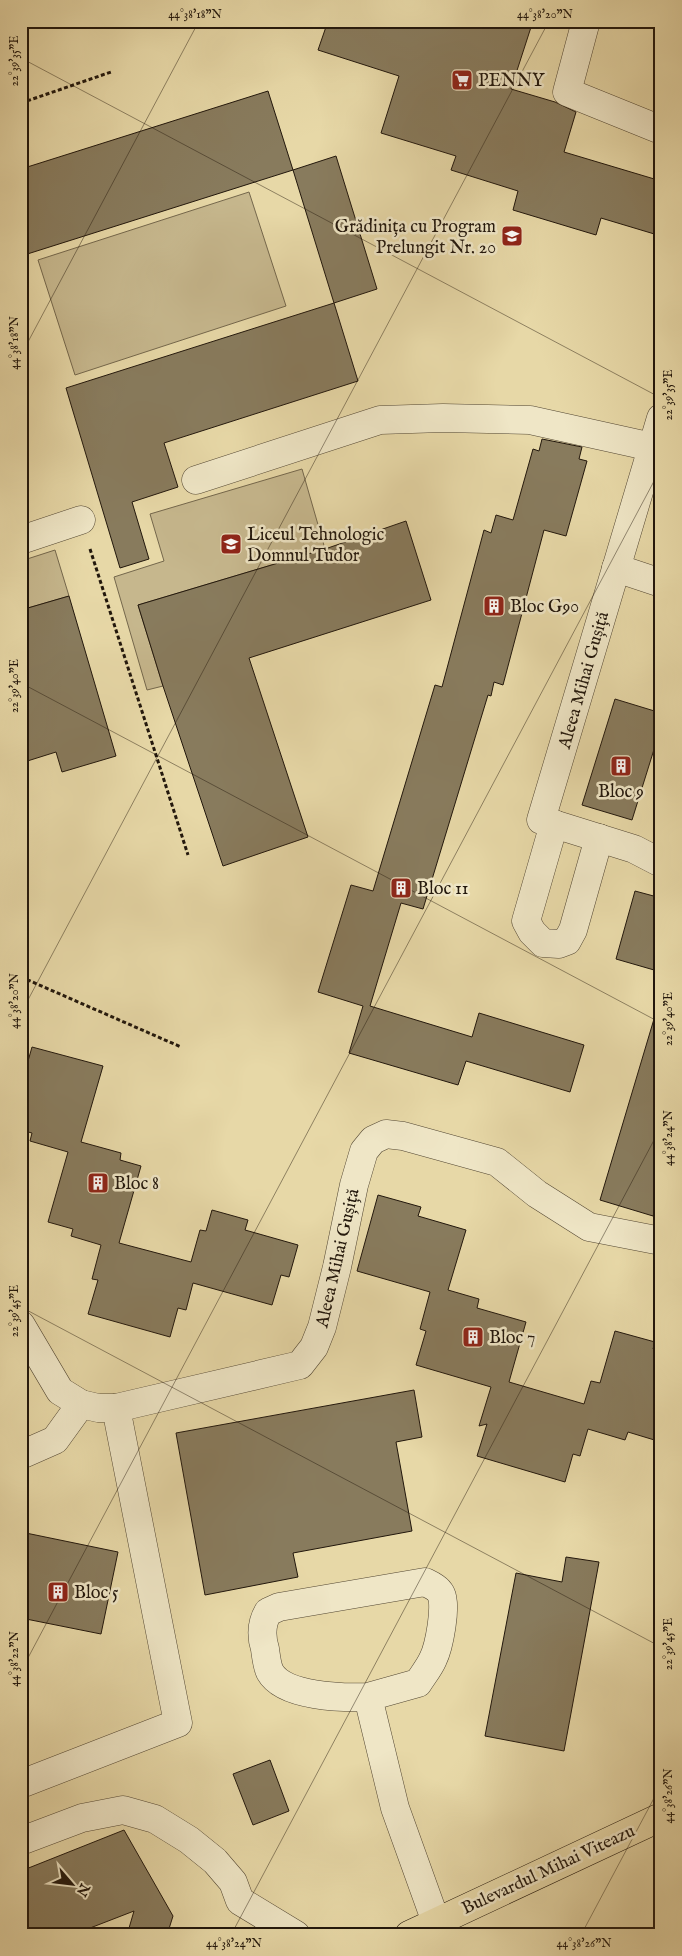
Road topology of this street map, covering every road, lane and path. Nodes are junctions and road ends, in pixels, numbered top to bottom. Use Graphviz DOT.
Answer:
graph roads {
  1 [pos="586,21"];
  2 [pos="111,72"];
  3 [pos="21,103"];
  4 [pos="661,130"];
  5 [pos="661,418"];
  6 [pos="652,447"];
  7 [pos="196,480"];
  8 [pos="81,520"];
  9 [pos="21,540"];
  10 [pos="616,568"];
  11 [pos="661,583"];
  12 [pos="554,824"];
  13 [pos="599,838"];
  14 [pos="188,855"];
  15 [pos="661,864"];
  16 [pos="21,977"];
  17 [pos="181,1047"];
  18 [pos="661,1241"];
  19 [pos="21,1325"];
  20 [pos="81,1404"];
  21 [pos="116,1408"];
  22 [pos="21,1455"];
  23 [pos="368,1697"];
  24 [pos="21,1784"];
  25 [pos="661,1817"];
  26 [pos="21,1841"];
  27 [pos="436,1922"];
  28 [pos="296,1935"];
  29 [pos="408,1935"];
  1 -- 4 [label="street"];
  2 -- 3 [label="path"];
  5 -- 6 [label="street, Aleea Mihai Gușiță"];
  6 -- 7 [label="street"];
  6 -- 10 [label="street, Aleea Mihai Gușiță"];
  8 -- 9 [label="street"];
  8 -- 14 [label="path"];
  10 -- 11 [label="street"];
  10 -- 12 [label="street, Aleea Mihai Gușiță"];
  12 -- 13 [label="street"];
  12 -- 13 [label="street"];
  13 -- 15 [label="street"];
  16 -- 17 [label="path"];
  18 -- 21 [label="street, Aleea Mihai Gușiță"];
  19 -- 20 [label="street, Aleea Mihai Gușiță"];
  20 -- 21 [label="street, Aleea Mihai Gușiță"];
  20 -- 22 [label="street"];
  21 -- 24 [label="street"];
  23 -- 23 [label="street"];
  23 -- 27 [label="street"];
  25 -- 27 [label="main road, Bulevardul Mihai Viteazu"];
  26 -- 28 [label="street"];
  27 -- 29 [label="main road, Bulevardul Mihai Viteazu"];
}
